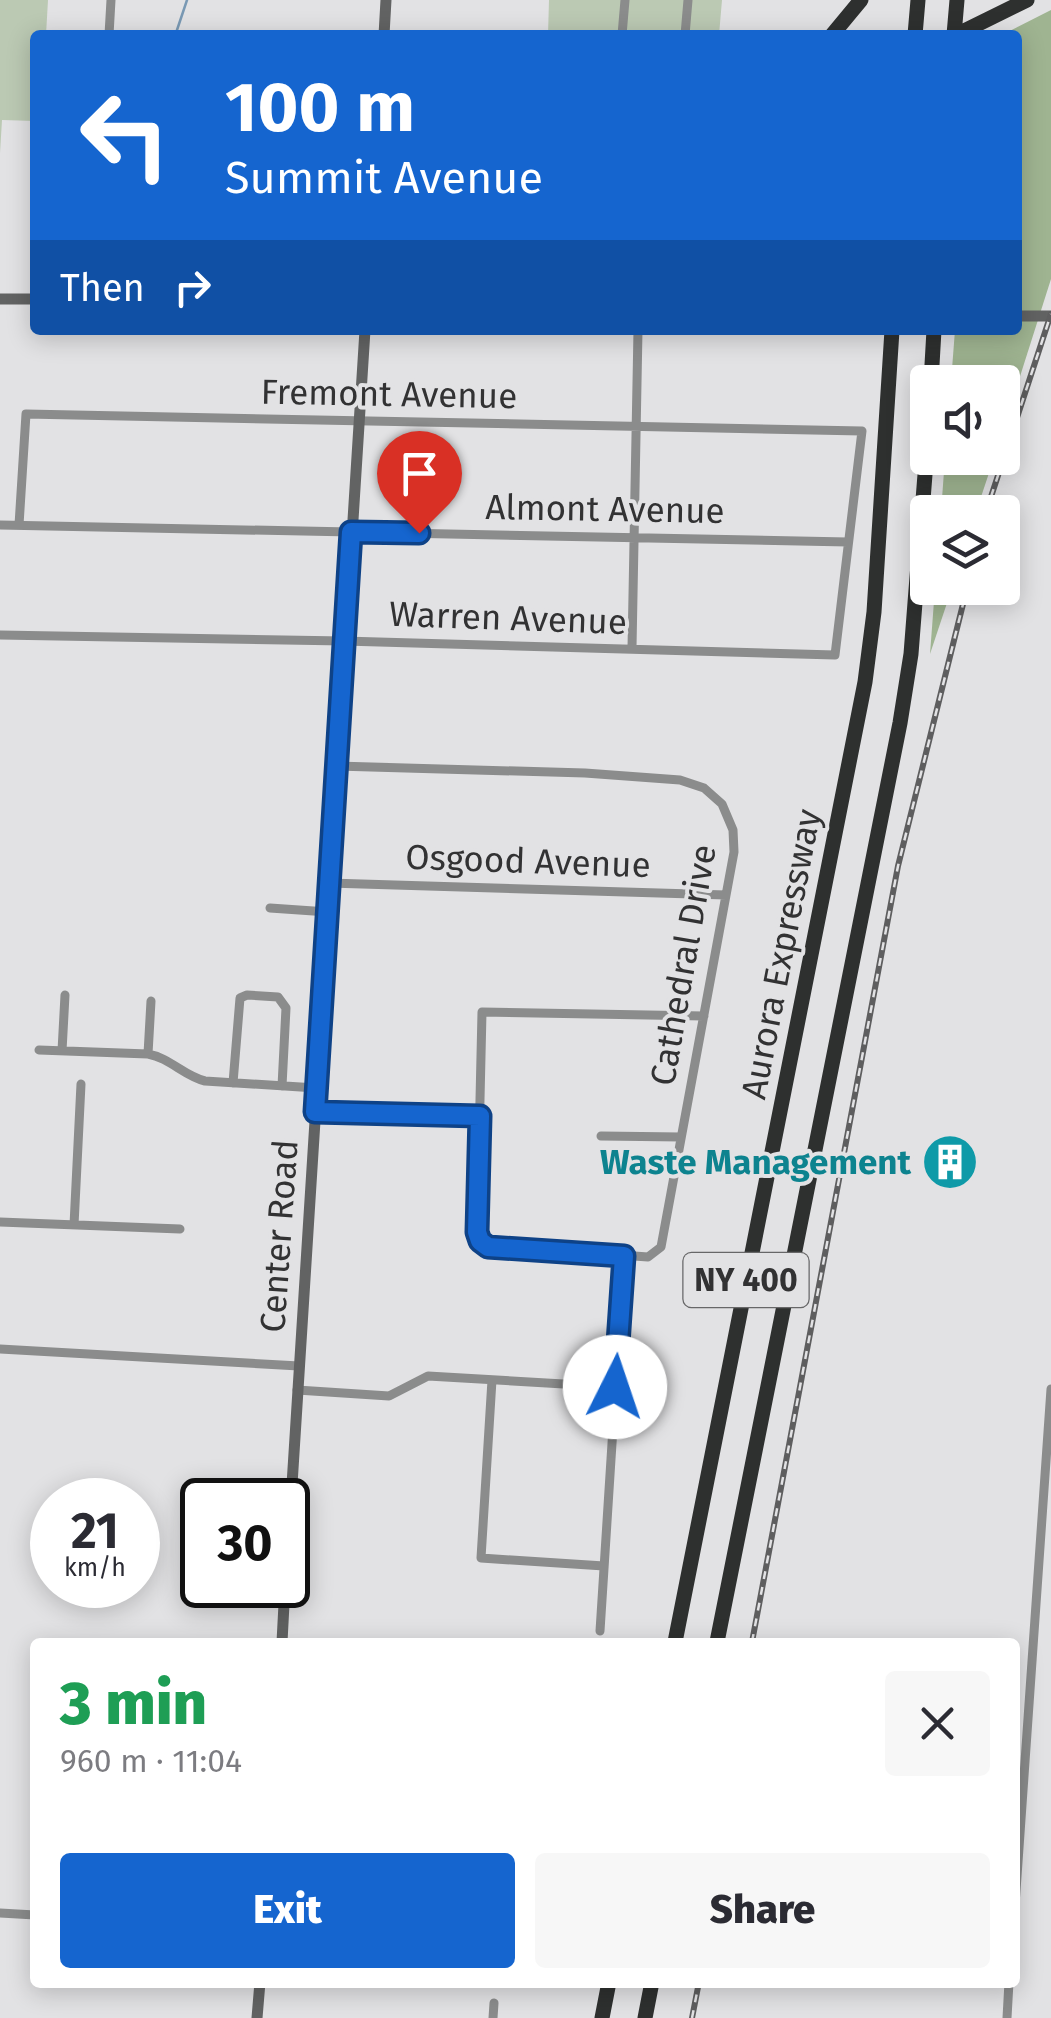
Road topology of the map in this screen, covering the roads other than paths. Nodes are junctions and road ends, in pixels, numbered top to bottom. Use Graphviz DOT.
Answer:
graph roads {
  1 [pos="110,0"];
  2 [pos="386,0"];
  3 [pos="625,0"];
  4 [pos="688,0"];
  5 [pos="862,0"];
  6 [pos="918,0"];
  7 [pos="957,0"];
  8 [pos="1026,0"];
  9 [pos="1044,0"];
  10 [pos="109,30"];
  11 [pos="384,30"];
  12 [pos="622,30"];
  13 [pos="685,30"];
  14 [pos="836,30"];
  15 [pos="915,30"];
  16 [pos="955,30"];
  17 [pos="981,30"];
  18 [pos="981,30"];
  19 [pos="0,299"];
  20 [pos="30,300"];
  21 [pos="1022,316"];
  22 [pos="1051,316"];
  23 [pos="365,335"];
  24 [pos="638,335"];
  25 [pos="892,335"];
  26 [pos="934,335"];
  27 [pos="932,365"];
  28 [pos="359,420"];
  29 [pos="636,427"];
  30 [pos="925,475"];
  31 [pos="0,525"];
  32 [pos="19,525"];
  33 [pos="351,532"];
  34 [pos="634,537"];
  35 [pos="848,542"];
  36 [pos="0,636"];
  37 [pos="344,640"];
  38 [pos="632,648"];
  39 [pos="336,766"];
  40 [pos="329,883"];
  41 [pos="726,895"];
  42 [pos="270,908"];
  43 [pos="328,912"];
  44 [pos="64,996"];
  45 [pos="150,1001"];
  46 [pos="704,1016"];
  47 [pos="39,1050"];
  48 [pos="62,1051"];
  49 [pos="148,1054"];
  50 [pos="233,1083"];
  51 [pos="82,1084"];
  52 [pos="282,1086"];
  53 [pos="316,1088"];
  54 [pos="315,1112"];
  55 [pos="480,1116"];
  56 [pos="601,1136"];
  57 [pos="682,1137"];
  58 [pos="0,1222"];
  59 [pos="74,1225"];
  60 [pos="180,1229"];
  61 [pos="624,1256"];
  62 [pos="0,1350"];
  63 [pos="299,1366"];
  64 [pos="492,1380"];
  65 [pos="615,1387"];
  66 [pos="1051,1389"];
  67 [pos="297,1390"];
  68 [pos="292,1478"];
  69 [pos="604,1566"];
  70 [pos="284,1608"];
  71 [pos="600,1631"];
  72 [pos="282,1638"];
  73 [pos="677,1638"];
  74 [pos="718,1638"];
  75 [pos="1020,1833"];
  76 [pos="0,1913"];
  77 [pos="30,1915"];
  78 [pos="260,1988"];
  79 [pos="608,1988"];
  80 [pos="651,1988"];
  81 [pos="1010,1988"];
  82 [pos="494,2002"];
  83 [pos="258,2018"];
  84 [pos="493,2018"];
  85 [pos="602,2018"];
  86 [pos="645,2018"];
  87 [pos="1007,2018"];
  1 -- 10 [label="street"];
  2 -- 11 [label="main road"];
  3 -- 12 [label="street"];
  4 -- 13 [label="street"];
  5 -- 14 [label="highway"];
  6 -- 15 [label="highway"];
  7 -- 16 [label="highway"];
  8 -- 17 [label="highway"];
  9 -- 18 [label="highway"];
  19 -- 20 [label="main road"];
  21 -- 22 [label="main road"];
  23 -- 28 [label="main road, Center Road"];
  24 -- 29 [label="street"];
  25 -- 73 [label="highway, Aurora Expressway / NY 400"];
  26 -- 27 [label="highway"];
  28 -- 29 [label="street, Fremont Avenue"];
  28 -- 32 [label="street, Fremont Avenue"];
  28 -- 33 [label="main road, Center Road"];
  29 -- 34 [label="street"];
  29 -- 35 [label="street, Fremont Avenue"];
  30 -- 74 [label="highway, Aurora Expressway / NY 400"];
  31 -- 32 [label="street, Almont Avenue"];
  32 -- 33 [label="street, Almont Avenue"];
  33 -- 34 [label="street, Almont Avenue"];
  33 -- 37 [label="main road, Center Road"];
  34 -- 35 [label="street, Almont Avenue"];
  34 -- 38 [label="street"];
  35 -- 38 [label="street, Warren Avenue"];
  36 -- 37 [label="street, Warren Avenue"];
  37 -- 38 [label="street, Warren Avenue"];
  37 -- 39 [label="main road, Center Road"];
  39 -- 40 [label="main road, Center Road"];
  39 -- 41 [label="street, Cathedral Drive"];
  40 -- 41 [label="street, Osgood Avenue"];
  40 -- 43 [label="main road, Center Road"];
  41 -- 46 [label="street, Cathedral Drive"];
  42 -- 43 [label="street"];
  43 -- 53 [label="main road, Center Road"];
  44 -- 48 [label="street"];
  45 -- 49 [label="street"];
  46 -- 55 [label="street"];
  46 -- 57 [label="street, Cathedral Drive"];
  47 -- 48 [label="street"];
  48 -- 49 [label="street"];
  49 -- 50 [label="street"];
  50 -- 52 [label="street"];
  50 -- 52 [label="street"];
  51 -- 59 [label="street"];
  52 -- 53 [label="street"];
  53 -- 54 [label="main road, Center Road"];
  54 -- 55 [label="street"];
  54 -- 63 [label="main road, Center Road"];
  55 -- 61 [label="street"];
  56 -- 57 [label="street"];
  57 -- 61 [label="street, Cathedral Drive"];
  58 -- 59 [label="street"];
  59 -- 60 [label="street"];
  61 -- 65 [label="street"];
  62 -- 63 [label="street"];
  63 -- 67 [label="main road, Center Road"];
  64 -- 65 [label="street"];
  64 -- 67 [label="street"];
  64 -- 69 [label="street"];
  65 -- 69 [label="street"];
  66 -- 75 [label="street"];
  67 -- 68 [label="main road, Center Road"];
  69 -- 71 [label="street"];
  70 -- 72 [label="main road"];
  76 -- 77 [label="street"];
  78 -- 83 [label="main road"];
  79 -- 85 [label="highway"];
  80 -- 86 [label="highway"];
  81 -- 87 [label="street"];
  82 -- 84 [label="street"];
}
